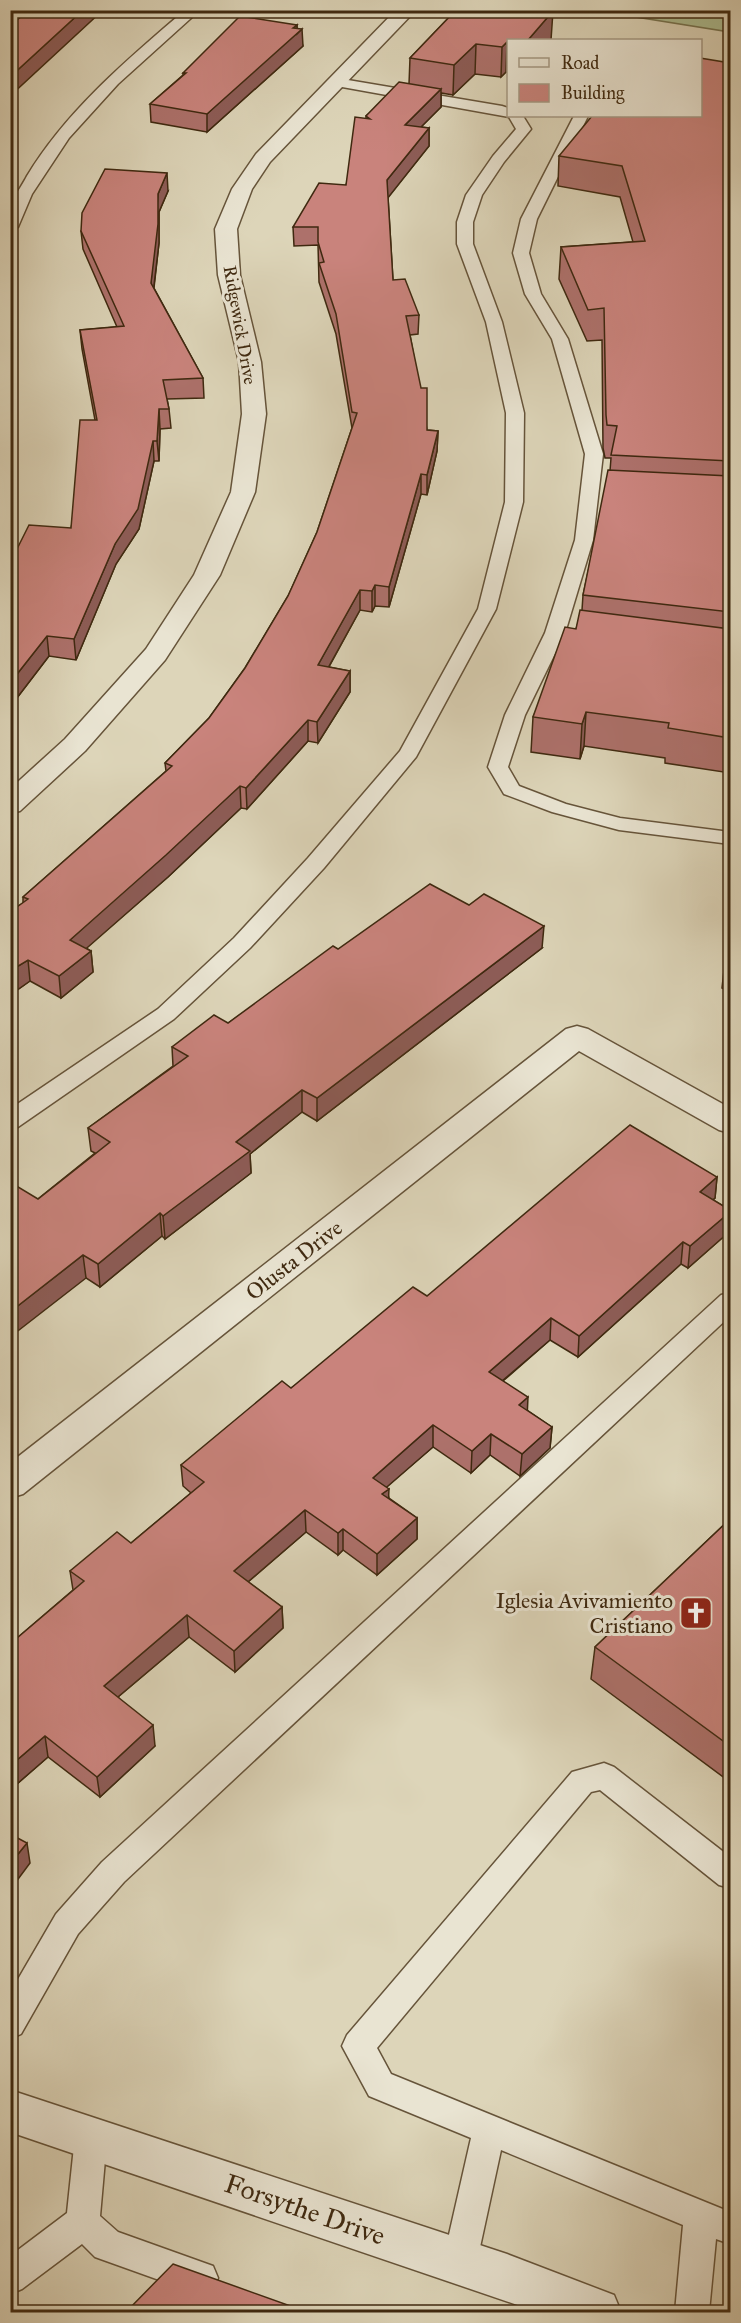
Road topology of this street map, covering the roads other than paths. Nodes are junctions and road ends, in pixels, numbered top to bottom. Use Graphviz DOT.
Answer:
graph roads {
  1 [pos="194,10"];
  2 [pos="407,10"];
  3 [pos="336,82"];
  4 [pos="507,113"];
  5 [pos="517,117"];
  6 [pos="580,117"];
  7 [pos="10,227"];
  8 [pos="588,495"];
  9 [pos="611,496"];
  10 [pos="555,633"];
  11 [pos="578,636"];
  12 [pos="10,805"];
  13 [pos="730,838"];
  14 [pos="10,1121"];
  15 [pos="730,1122"];
  16 [pos="730,1302"];
  17 [pos="10,1484"];
  18 [pos="730,1875"];
  19 [pos="10,2024"];
  20 [pos="10,2111"];
  21 [pos="489,2129"];
  22 [pos="91,2138"];
  23 [pos="83,2222"];
  24 [pos="716,2222"];
  25 [pos="460,2261"];
  26 [pos="10,2277"];
  27 [pos="230,2289"];
  28 [pos="597,2313"];
  29 [pos="692,2313"];
  1 -- 7 [label="lane"];
  2 -- 3 [label="street, Ridgewick Drive"];
  3 -- 4 [label="lane"];
  3 -- 12 [label="street, Ridgewick Drive"];
  5 -- 14 [label="lane"];
  6 -- 8 [label="lane"];
  8 -- 9 [label="lane"];
  8 -- 10 [label="lane"];
  10 -- 11 [label="lane"];
  10 -- 13 [label="lane"];
  15 -- 17 [label="street, Olusta Drive"];
  16 -- 19 [label="lane"];
  18 -- 21 [label="lane"];
  20 -- 22 [label="street, Forsythe Drive"];
  21 -- 24 [label="lane"];
  21 -- 25 [label="lane"];
  22 -- 23 [label="lane"];
  22 -- 25 [label="street, Forsythe Drive"];
  23 -- 26 [label="lane"];
  23 -- 27 [label="lane"];
  24 -- 29 [label="lane"];
  25 -- 28 [label="street, Forsythe Drive"];
}
